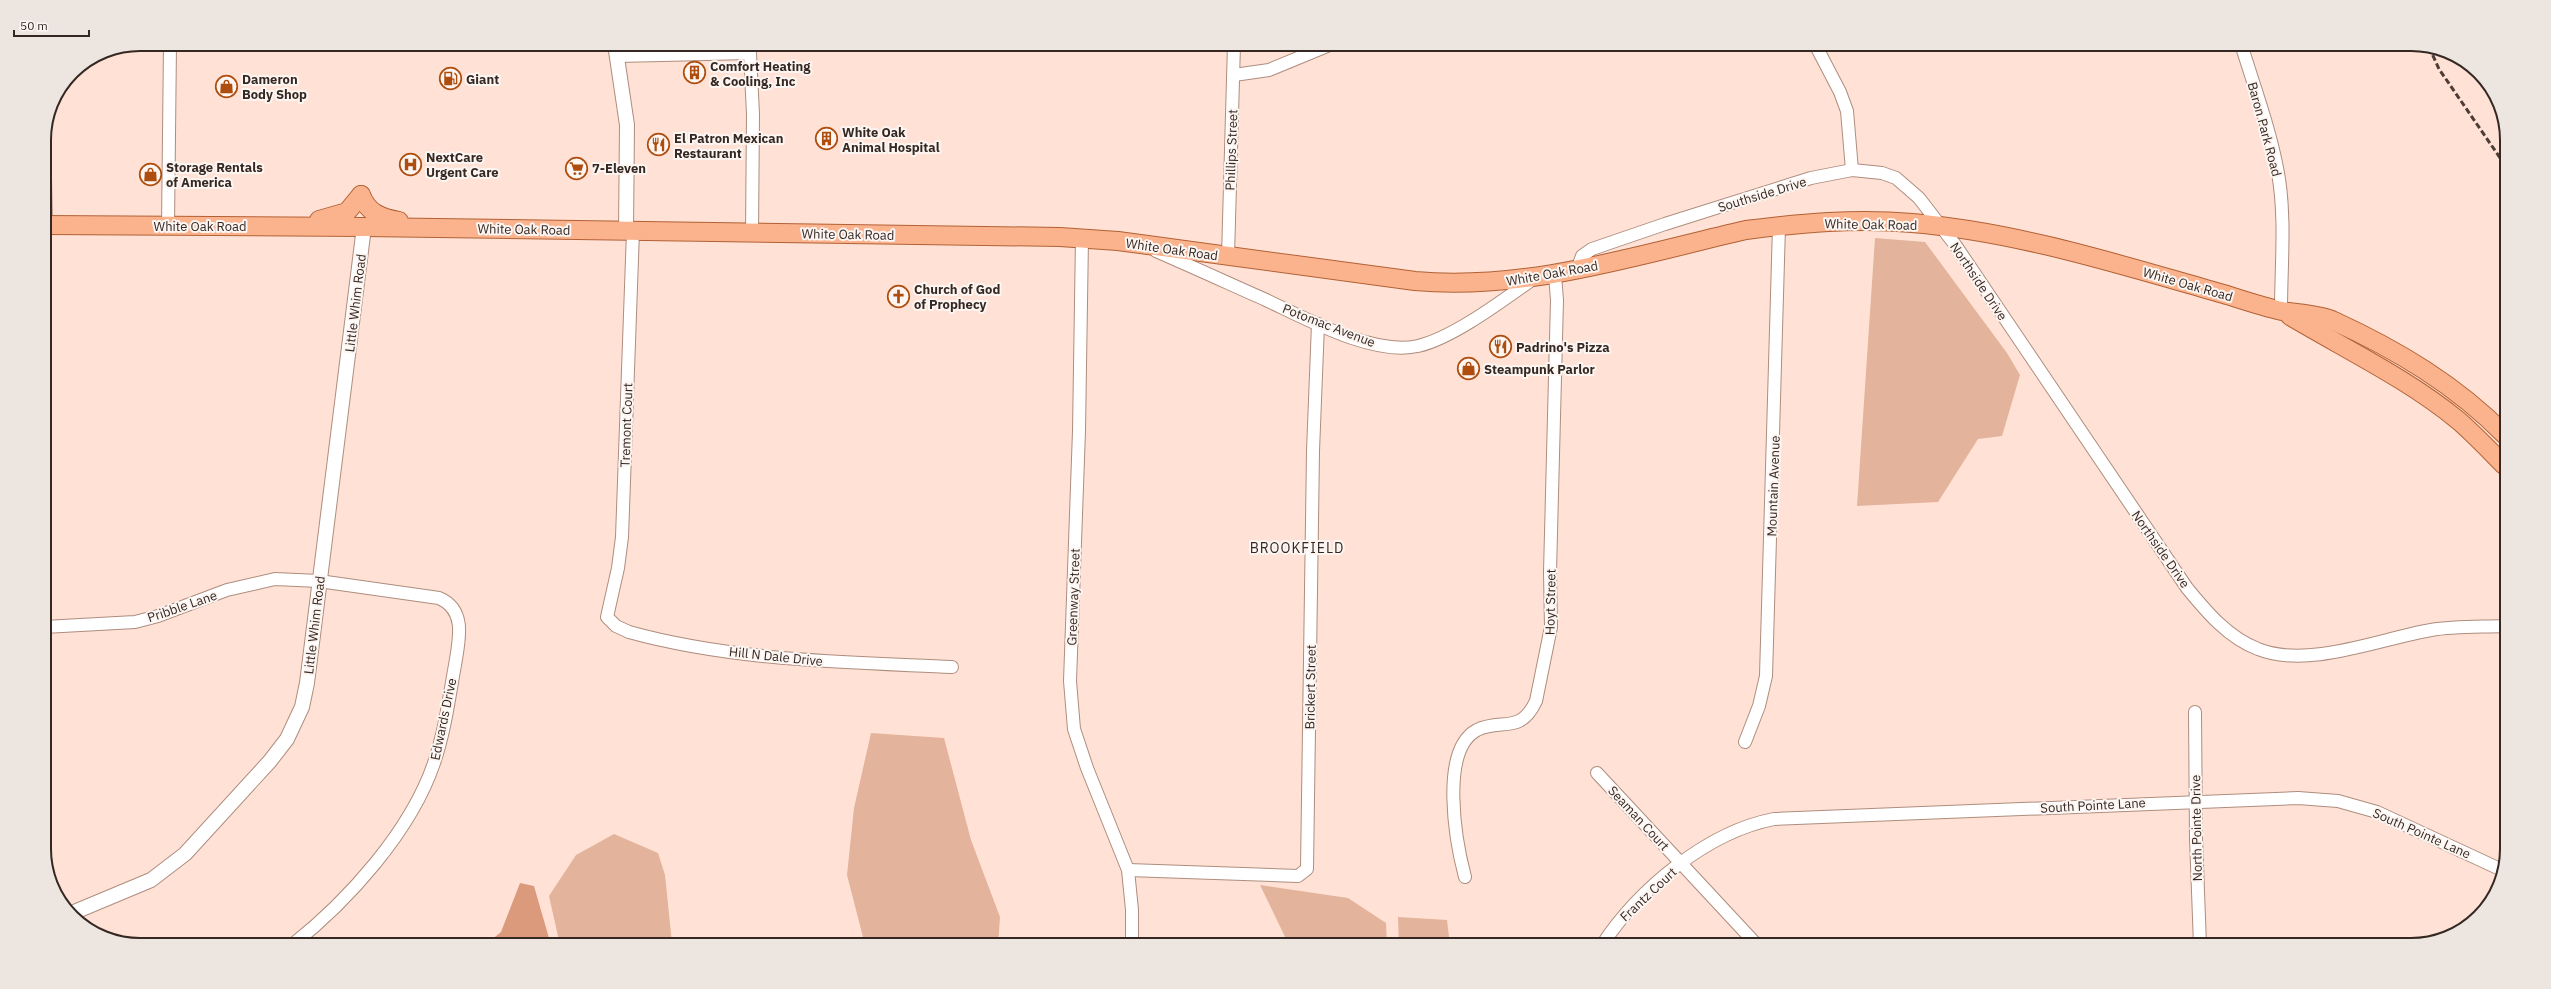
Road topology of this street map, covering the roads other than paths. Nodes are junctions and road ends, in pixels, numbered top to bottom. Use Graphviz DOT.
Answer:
graph roads {
  1 [pos="170,51"];
  2 [pos="616,51"];
  3 [pos="661,51"];
  4 [pos="1234,51"];
  5 [pos="1315,51"];
  6 [pos="1819,51"];
  7 [pos="2243,51"];
  8 [pos="1234,75"];
  9 [pos="1852,170"];
  10 [pos="51,225"];
  11 [pos="168,226"];
  12 [pos="294,226"];
  13 [pos="1779,226"];
  14 [pos="1941,226"];
  15 [pos="364,227"];
  16 [pos="440,228"];
  17 [pos="630,231"];
  18 [pos="752,232"];
  19 [pos="1082,238"];
  20 [pos="1118,241"];
  21 [pos="1228,256"];
  22 [pos="1577,270"];
  23 [pos="1555,275"];
  24 [pos="1533,279"];
  25 [pos="2281,310"];
  26 [pos="1318,324"];
  27 [pos="2500,430"];
  28 [pos="2500,461"];
  29 [pos="319,581"];
  30 [pos="607,617"];
  31 [pos="2500,626"];
  32 [pos="51,627"];
  33 [pos="952,667"];
  34 [pos="2195,712"];
  35 [pos="1745,742"];
  36 [pos="1597,773"];
  37 [pos="2195,801"];
  38 [pos="1681,864"];
  39 [pos="2498,868"];
  40 [pos="1128,870"];
  41 [pos="1465,877"];
  42 [pos="77,912"];
  43 [pos="300,938"];
  44 [pos="1132,938"];
  45 [pos="1607,938"];
  46 [pos="1750,938"];
  47 [pos="2200,938"];
  1 -- 11 [label="street"];
  2 -- 17 [label="street"];
  3 -- 18 [label="street"];
  4 -- 8 [label="street, Phillips Street"];
  5 -- 8 [label="street"];
  6 -- 9 [label="street"];
  7 -- 25 [label="street, Baron Park Road"];
  8 -- 21 [label="street, Phillips Street"];
  9 -- 14 [label="street, Southside Drive"];
  9 -- 22 [label="street, Southside Drive"];
  10 -- 11 [label="main road, White Oak Road"];
  11 -- 12 [label="main road, White Oak Road"];
  12 -- 15 [label="main road, White Oak Road"];
  12 -- 16 [label="main road"];
  13 -- 14 [label="main road, White Oak Road"];
  13 -- 22 [label="main road, White Oak Road"];
  13 -- 35 [label="street, Mountain Avenue"];
  14 -- 25 [label="main road, White Oak Road"];
  14 -- 31 [label="street, Northside Drive"];
  15 -- 16 [label="main road, White Oak Road"];
  15 -- 29 [label="street, Little Whim Road"];
  16 -- 17 [label="main road, White Oak Road"];
  17 -- 18 [label="main road, White Oak Road"];
  17 -- 30 [label="street, Tremont Court"];
  18 -- 19 [label="main road, White Oak Road"];
  19 -- 20 [label="main road, White Oak Road"];
  19 -- 40 [label="street, Greenway Street"];
  20 -- 21 [label="main road, White Oak Road"];
  20 -- 26 [label="street, Potomac Avenue"];
  21 -- 24 [label="main road, White Oak Road"];
  22 -- 23 [label="main road, White Oak Road"];
  23 -- 24 [label="main road, White Oak Road"];
  23 -- 41 [label="street, Hoyt Street"];
  24 -- 26 [label="street, Potomac Avenue"];
  25 -- 27 [label="main road, White Oak Road"];
  25 -- 28 [label="main road, White Oak Road"];
  26 -- 40 [label="street, Brickert Street"];
  29 -- 32 [label="street, Pribble Lane"];
  29 -- 42 [label="street, Little Whim Road"];
  29 -- 43 [label="street, Edwards Drive"];
  30 -- 33 [label="street, Hill N Dale Drive"];
  34 -- 37 [label="street, North Pointe Drive"];
  36 -- 38 [label="street, Seaman Court"];
  37 -- 38 [label="street, South Pointe Lane"];
  37 -- 39 [label="street, South Pointe Lane"];
  37 -- 47 [label="street, North Pointe Drive"];
  38 -- 45 [label="street, Frantz Court"];
  38 -- 46 [label="street, Seaman Court"];
  40 -- 44 [label="street, Greenway Street"];
}
